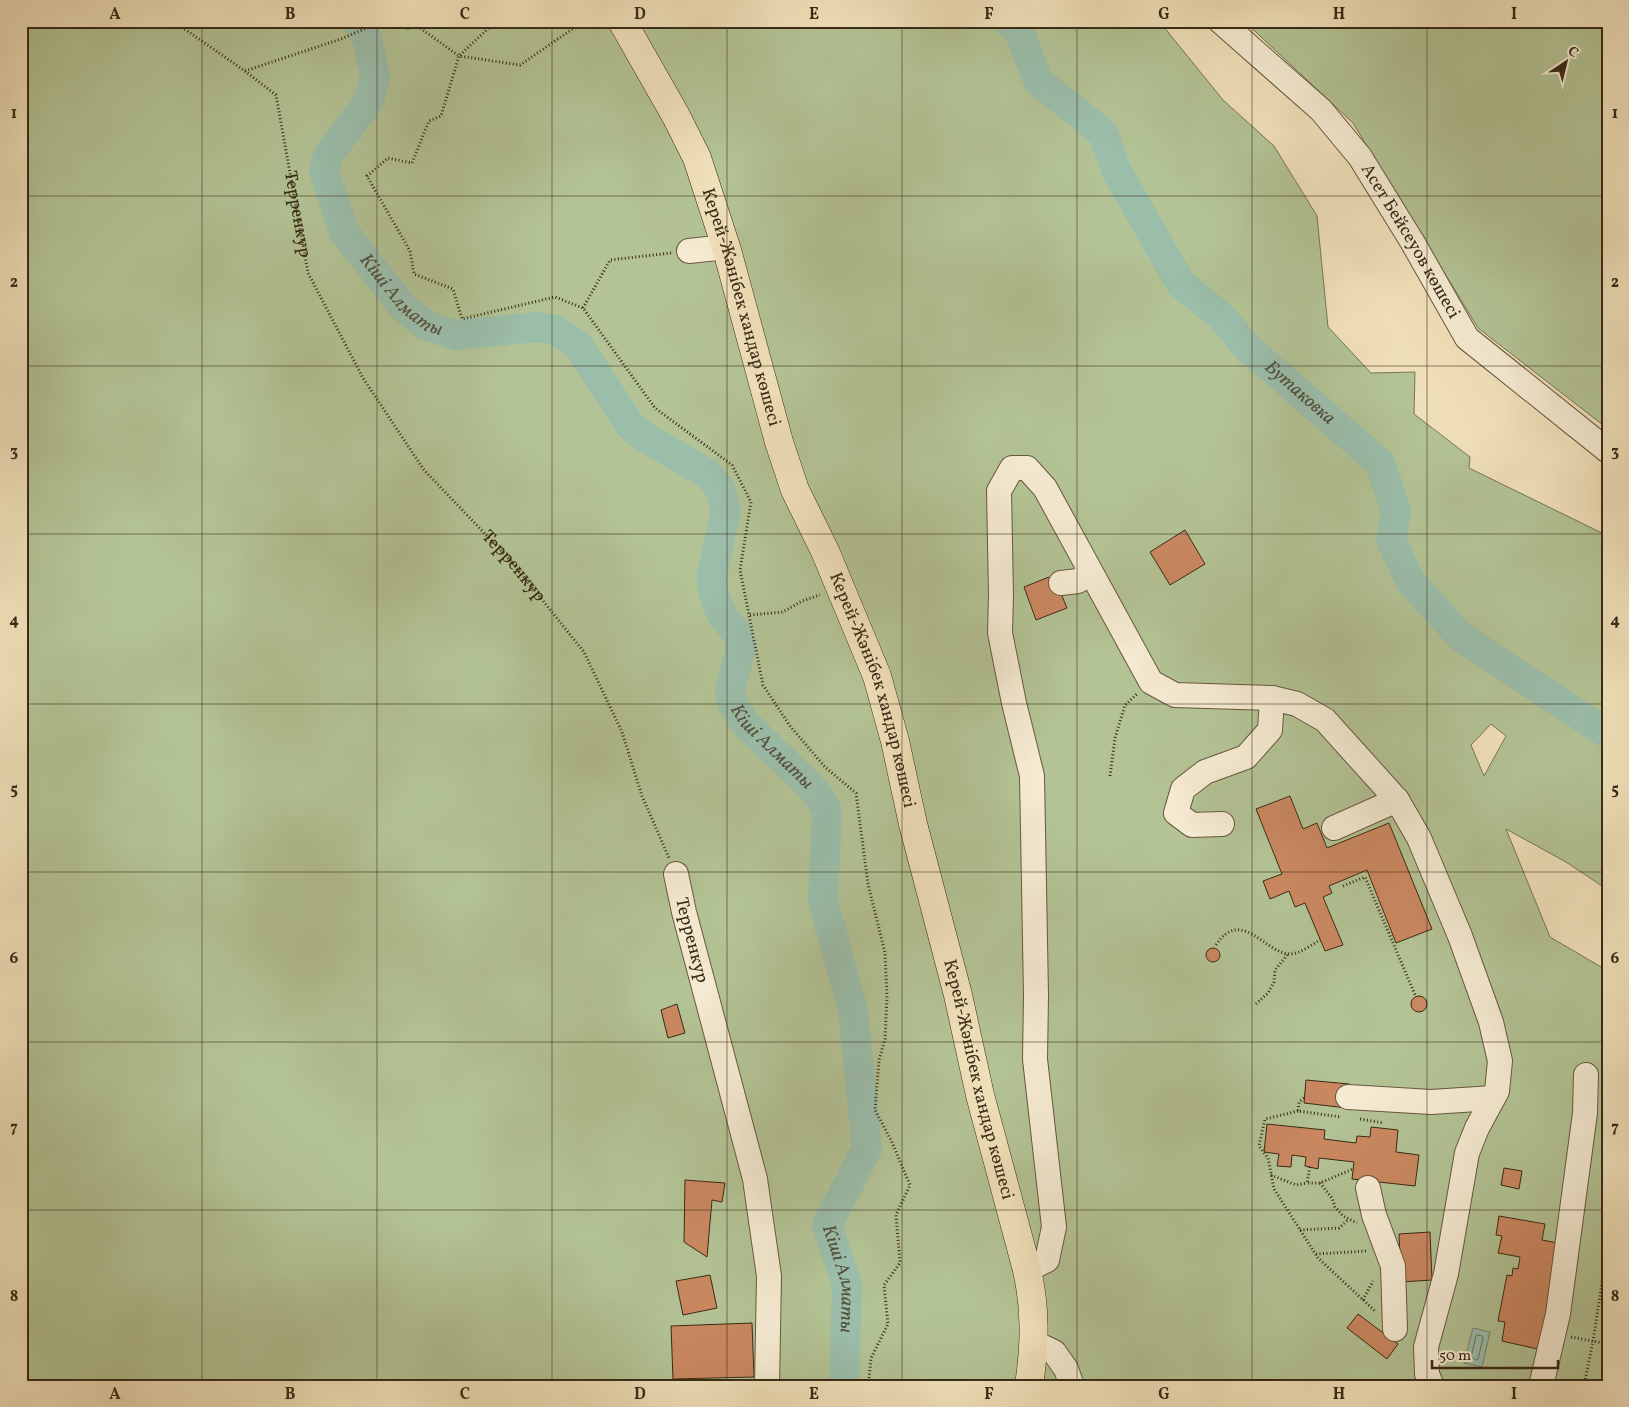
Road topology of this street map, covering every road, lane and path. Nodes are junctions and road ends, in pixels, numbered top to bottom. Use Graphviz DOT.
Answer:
graph roads {
  1 [pos="173,21"];
  2 [pos="383,21"];
  3 [pos="400,21"];
  4 [pos="496,21"];
  5 [pos="584,21"];
  6 [pos="622,21"];
  7 [pos="1220,21"];
  8 [pos="459,56"];
  9 [pos="245,71"];
  10 [pos="726,247"];
  11 [pos="689,251"];
  12 [pos="583,308"];
  13 [pos="1608,451"];
  14 [pos="1090,573"];
  15 [pos="1061,583"];
  16 [pos="841,588"];
  17 [pos="750,614"];
  18 [pos="1151,682"];
  19 [pos="1272,698"];
  20 [pos="1110,776"];
  21 [pos="1397,800"];
  22 [pos="1222,824"];
  23 [pos="1334,828"];
  24 [pos="676,874"];
  25 [pos="1342,886"];
  26 [pos="1320,940"];
  27 [pos="1216,945"];
  28 [pos="1288,954"];
  29 [pos="1416,997"];
  30 [pos="1256,1004"];
  31 [pos="1586,1075"];
  32 [pos="1304,1098"];
  33 [pos="1493,1098"];
  34 [pos="1298,1111"];
  35 [pos="1349,1111"];
  36 [pos="1384,1123"];
  37 [pos="1310,1167"];
  38 [pos="1353,1168"];
  39 [pos="1271,1175"];
  40 [pos="1307,1183"];
  41 [pos="1320,1183"];
  42 [pos="1368,1188"];
  43 [pos="1374,1215"];
  44 [pos="1349,1219"];
  45 [pos="1300,1230"];
  46 [pos="1608,1244"];
  47 [pos="1387,1250"];
  48 [pos="1316,1254"];
  49 [pos="1027,1270"];
  50 [pos="1395,1329"];
  51 [pos="1554,1334"];
  52 [pos="1593,1341"];
  53 [pos="1035,1343"];
  54 [pos="1608,1344"];
  55 [pos="767,1386"];
  56 [pos="867,1386"];
  57 [pos="1029,1386"];
  58 [pos="1072,1386"];
  59 [pos="1432,1386"];
  60 [pos="1541,1386"];
  61 [pos="1584,1386"];
  1 -- 9 [label="path, Терренкур"];
  2 -- 9 [label="path"];
  3 -- 8 [label="path"];
  4 -- 8 [label="path"];
  5 -- 8 [label="path"];
  6 -- 10 [label="main road, Керей-Жәнібек хандар көшесі"];
  7 -- 13 [label="street, Асет Бейсеуов көшесі"];
  8 -- 12 [label="path"];
  9 -- 24 [label="path, Терренкур"];
  10 -- 11 [label="street"];
  10 -- 16 [label="main road, Керей-Жәнібек хандар көшесі"];
  11 -- 12 [label="path"];
  12 -- 17 [label="path"];
  14 -- 15 [label="street"];
  14 -- 18 [label="street"];
  14 -- 49 [label="street"];
  16 -- 17 [label="path"];
  16 -- 49 [label="main road, Керей-Жәнібек хандар көшесі"];
  17 -- 56 [label="path"];
  18 -- 19 [label="street"];
  18 -- 20 [label="path"];
  19 -- 21 [label="street"];
  19 -- 22 [label="street"];
  21 -- 23 [label="street"];
  21 -- 33 [label="street"];
  24 -- 55 [label="street, Терренкур"];
  25 -- 29 [label="path"];
  26 -- 28 [label="path"];
  27 -- 28 [label="path"];
  28 -- 30 [label="path"];
  31 -- 51 [label="street"];
  32 -- 34 [label="path"];
  33 -- 35 [label="street"];
  33 -- 59 [label="street"];
  34 -- 35 [label="path"];
  34 -- 39 [label="path"];
  35 -- 36 [label="path"];
  37 -- 40 [label="path"];
  38 -- 41 [label="path"];
  39 -- 40 [label="path"];
  39 -- 45 [label="path"];
  40 -- 41 [label="path"];
  41 -- 44 [label="path"];
  42 -- 43 [label="street"];
  43 -- 44 [label="path"];
  43 -- 47 [label="street"];
  44 -- 45 [label="path"];
  45 -- 48 [label="path"];
  46 -- 52 [label="path"];
  47 -- 48 [label="path"];
  47 -- 50 [label="street"];
  48 -- 50 [label="path"];
  49 -- 53 [label="main road, Керей-Жәнібек хандар көшесі"];
  51 -- 52 [label="path"];
  51 -- 60 [label="street"];
  52 -- 54 [label="path"];
  52 -- 61 [label="path"];
  53 -- 57 [label="main road, Керей-Жәнібек хандар көшесі"];
  53 -- 58 [label="street"];
}
